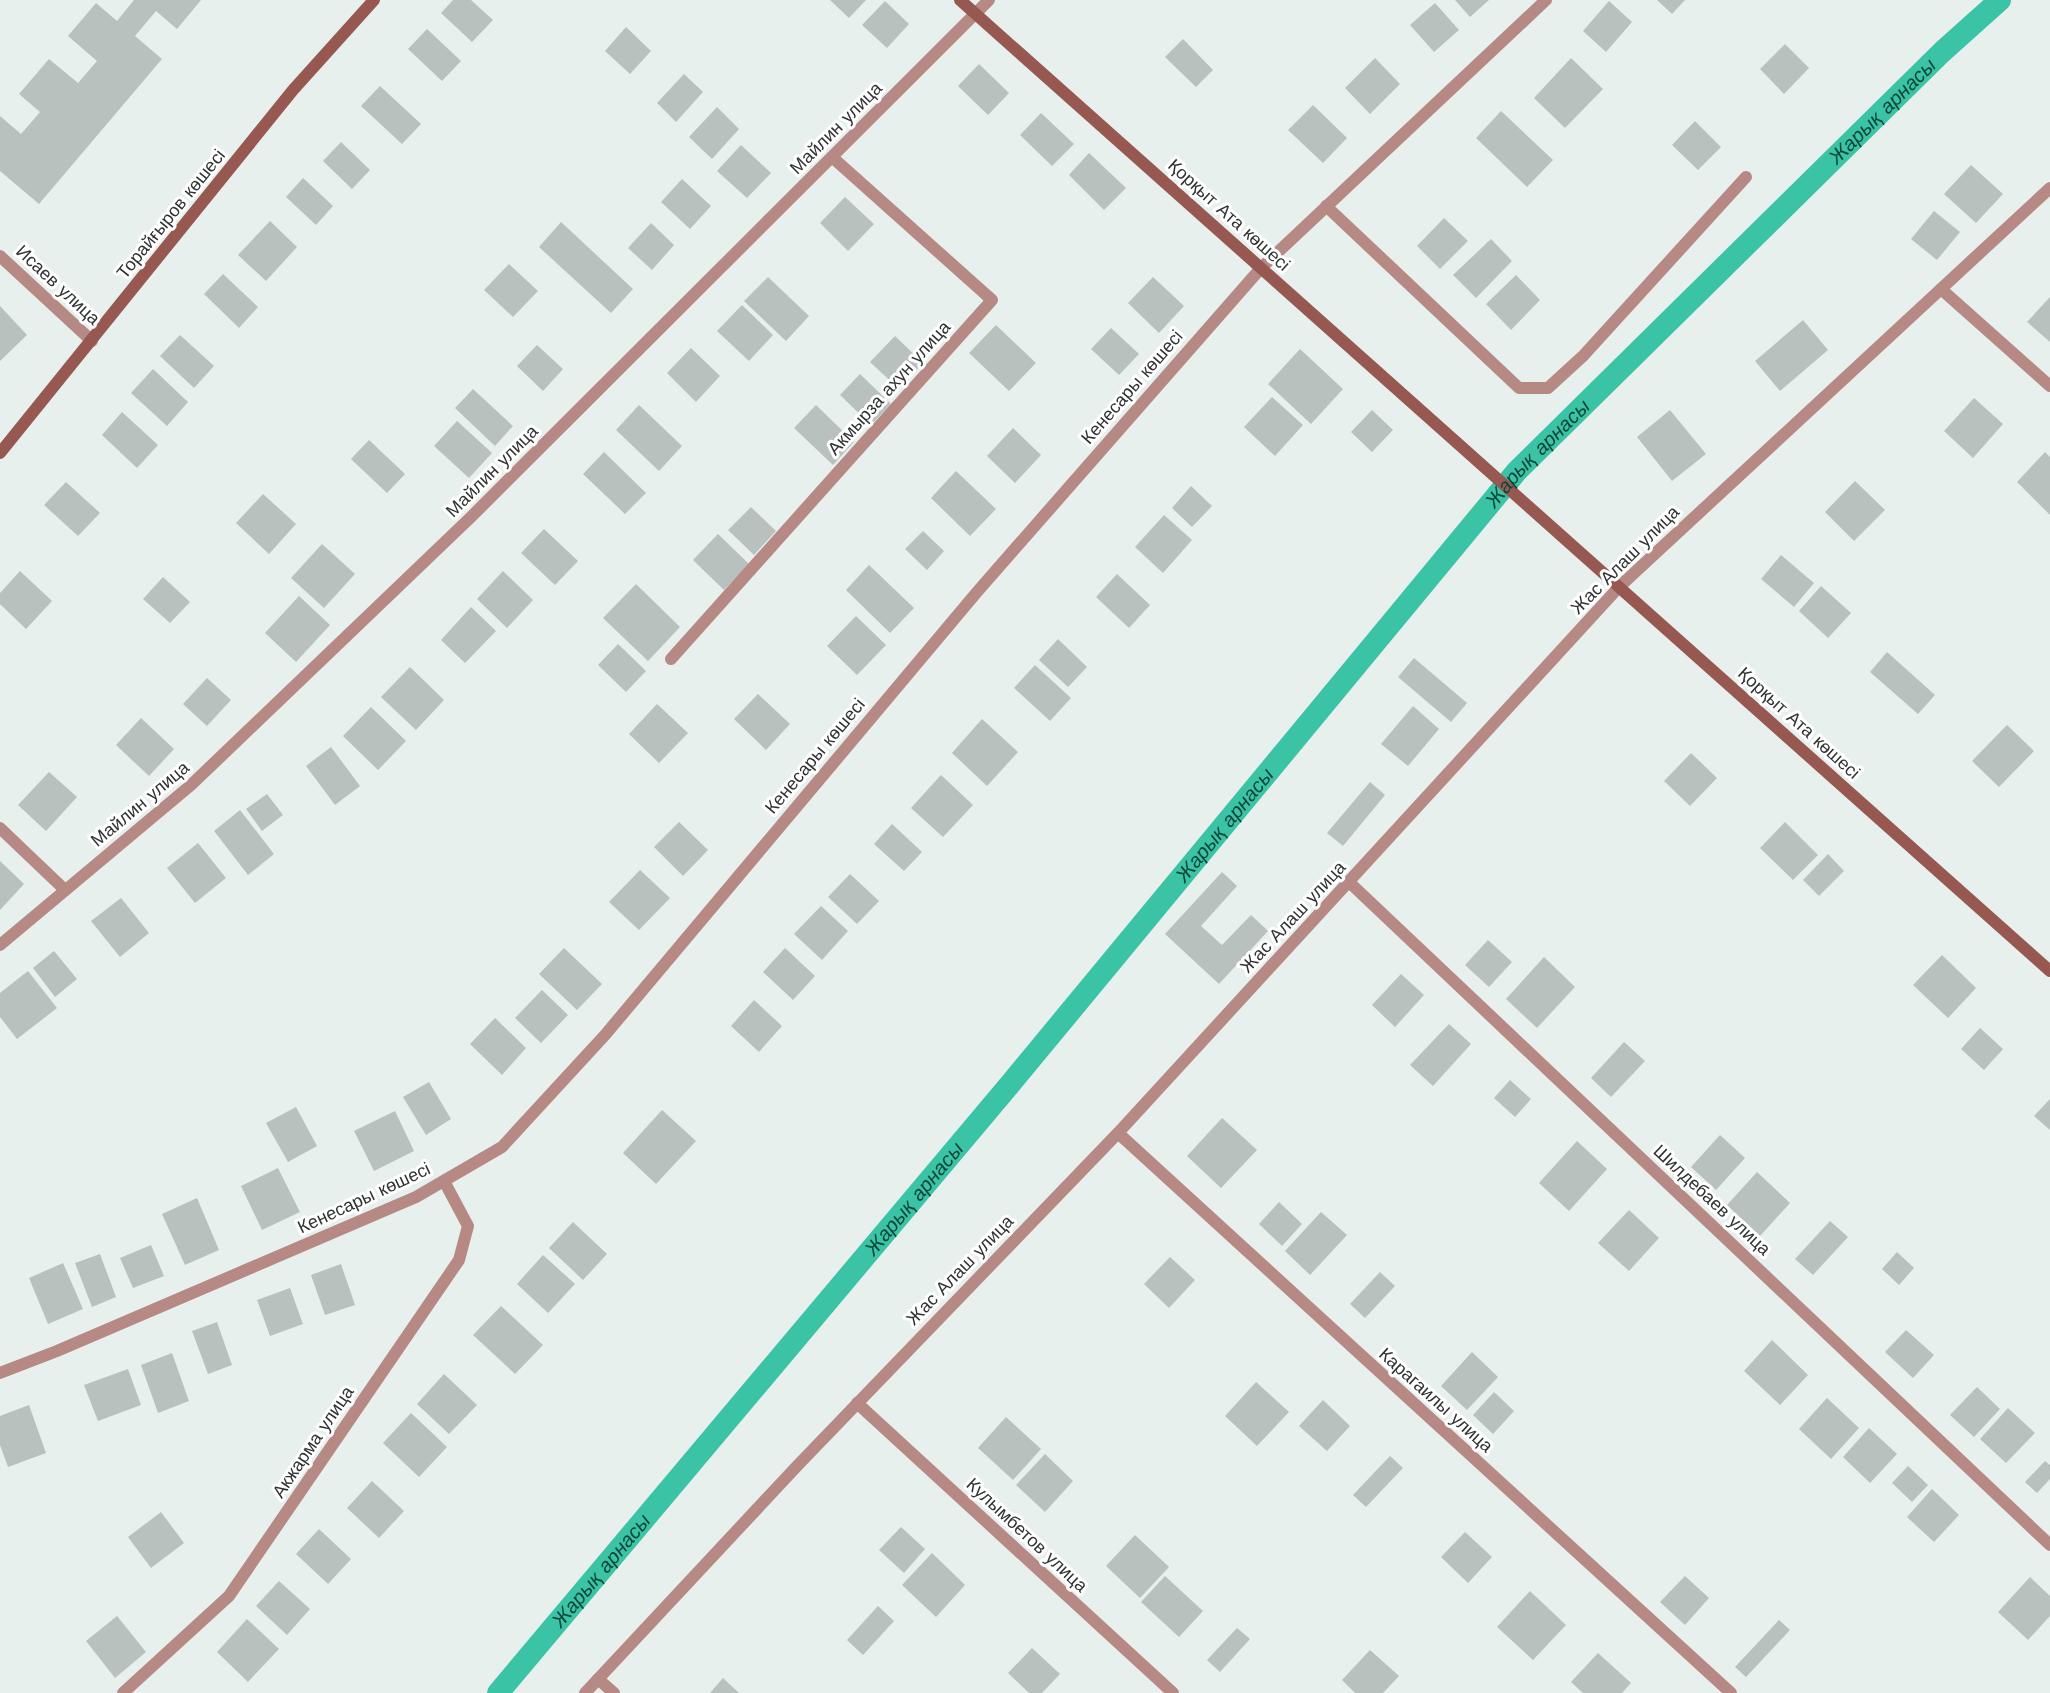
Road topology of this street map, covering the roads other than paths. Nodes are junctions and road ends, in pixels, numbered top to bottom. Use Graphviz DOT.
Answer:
graph roads {
  1 [pos="374,0"];
  2 [pos="960,0"];
  3 [pos="989,0"];
  4 [pos="1546,0"];
  5 [pos="976,14"];
  6 [pos="832,158"];
  7 [pos="1746,177"];
  8 [pos="2050,188"];
  9 [pos="1326,207"];
  10 [pos="0,256"];
  11 [pos="1261,268"];
  12 [pos="1941,289"];
  13 [pos="92,341"];
  14 [pos="2050,386"];
  15 [pos="0,453"];
  16 [pos="1619,587"];
  17 [pos="671,659"];
  18 [pos="0,828"];
  19 [pos="1349,882"];
  20 [pos="65,890"];
  21 [pos="0,945"];
  22 [pos="2050,971"];
  23 [pos="1118,1133"];
  24 [pos="444,1181"];
  25 [pos="0,1373"];
  26 [pos="857,1403"];
  27 [pos="2050,1545"];
  28 [pos="598,1679"];
  29 [pos="123,1693"];
  30 [pos="585,1693"];
  31 [pos="614,1693"];
  32 [pos="1173,1693"];
  33 [pos="1731,1693"];
  1 -- 13 [label="main road, Торайғыров көшесі"];
  2 -- 5 [label="main road, Қорқыт Ата көшесі"];
  3 -- 5 [label="street, Майлин улица"];
  4 -- 9 [label="street, Кенесары көшесі"];
  5 -- 6 [label="street, Майлин улица"];
  5 -- 11 [label="main road, Қорқыт Ата көшесі"];
  6 -- 17 [label="street, Акмырза ахун улица"];
  6 -- 20 [label="street, Майлин улица"];
  7 -- 9 [label="street"];
  8 -- 12 [label="street, Жас Алаш улица"];
  9 -- 11 [label="street, Кенесары көшесі"];
  10 -- 13 [label="street, Исаев улица"];
  11 -- 16 [label="main road, Қорқыт Ата көшесі"];
  11 -- 24 [label="street, Кенесары көшесі"];
  12 -- 14 [label="street"];
  12 -- 16 [label="street, Жас Алаш улица"];
  13 -- 15 [label="main road, Торайғыров көшесі"];
  16 -- 19 [label="street, Жас Алаш улица"];
  16 -- 22 [label="main road, Қорқыт Ата көшесі"];
  18 -- 20 [label="street"];
  19 -- 23 [label="street, Жас Алаш улица"];
  19 -- 27 [label="street, Шилдебаев улица"];
  20 -- 21 [label="street, Майлин улица"];
  23 -- 26 [label="street, Жас Алаш улица"];
  23 -- 33 [label="street, Карагаилы улица"];
  24 -- 25 [label="street, Кенесары көшесі"];
  24 -- 29 [label="street, Акжарма улица"];
  26 -- 28 [label="street, Жас Алаш улица"];
  26 -- 32 [label="street, Кулымбетов улица"];
  28 -- 30 [label="street, Жас Алаш улица"];
  28 -- 31 [label="street"];
}
